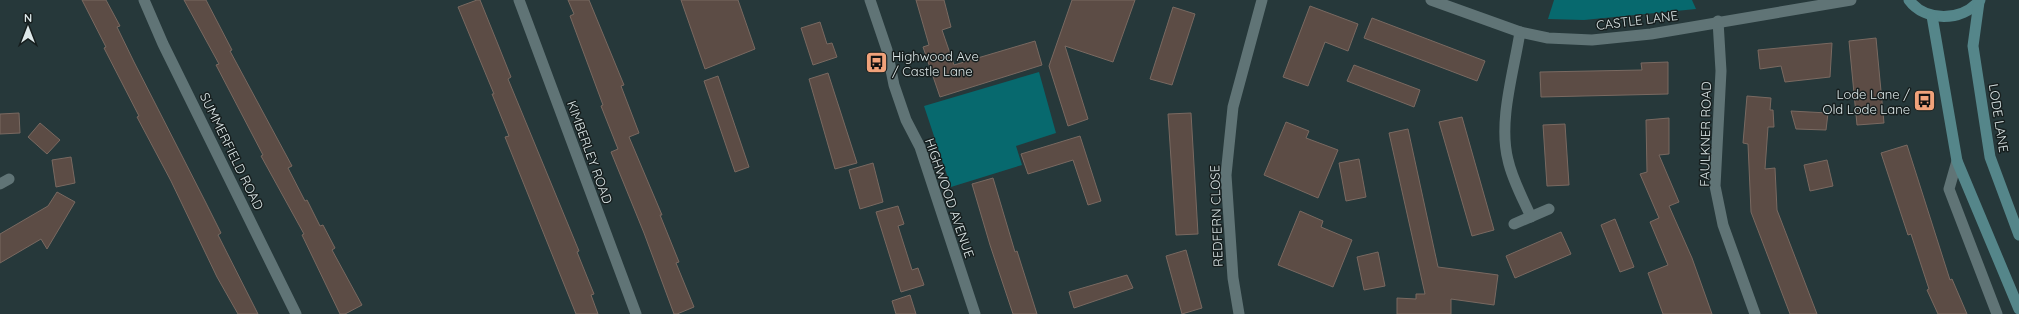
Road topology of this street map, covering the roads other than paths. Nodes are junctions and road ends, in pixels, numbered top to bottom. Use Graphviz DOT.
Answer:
graph roads {
  1 [pos="144,0"];
  2 [pos="519,0"];
  3 [pos="870,0"];
  4 [pos="1262,0"];
  5 [pos="1431,0"];
  6 [pos="1851,0"];
  7 [pos="1909,0"];
  8 [pos="1979,1"];
  9 [pos="1932,16"];
  10 [pos="1718,22"];
  11 [pos="1520,32"];
  12 [pos="1957,161"];
  13 [pos="1549,209"];
  14 [pos="1531,217"];
  15 [pos="1514,224"];
  16 [pos="2019,235"];
  17 [pos="2019,309"];
  18 [pos="296,314"];
  19 [pos="636,314"];
  20 [pos="975,314"];
  21 [pos="1239,314"];
  22 [pos="1755,314"];
  23 [pos="1998,314"];
  1 -- 18 [label="street, SUMMERFIELD ROAD"];
  2 -- 19 [label="street, KIMBERLEY ROAD"];
  3 -- 20 [label="street, HIGHWOOD AVENUE"];
  4 -- 21 [label="street, REDFERN CLOSE"];
  5 -- 11 [label="street, CASTLE LANE"];
  6 -- 10 [label="street, CASTLE LANE"];
  7 -- 9 [label="main road"];
  8 -- 9 [label="main road"];
  8 -- 16 [label="main road, LODE LANE"];
  9 -- 12 [label="main road"];
  10 -- 11 [label="street, CASTLE LANE"];
  10 -- 22 [label="street, FAULKNER ROAD"];
  11 -- 14 [label="street"];
  12 -- 17 [label="main road"];
  12 -- 23 [label="street"];
  13 -- 14 [label="street"];
  14 -- 15 [label="street"];
}
